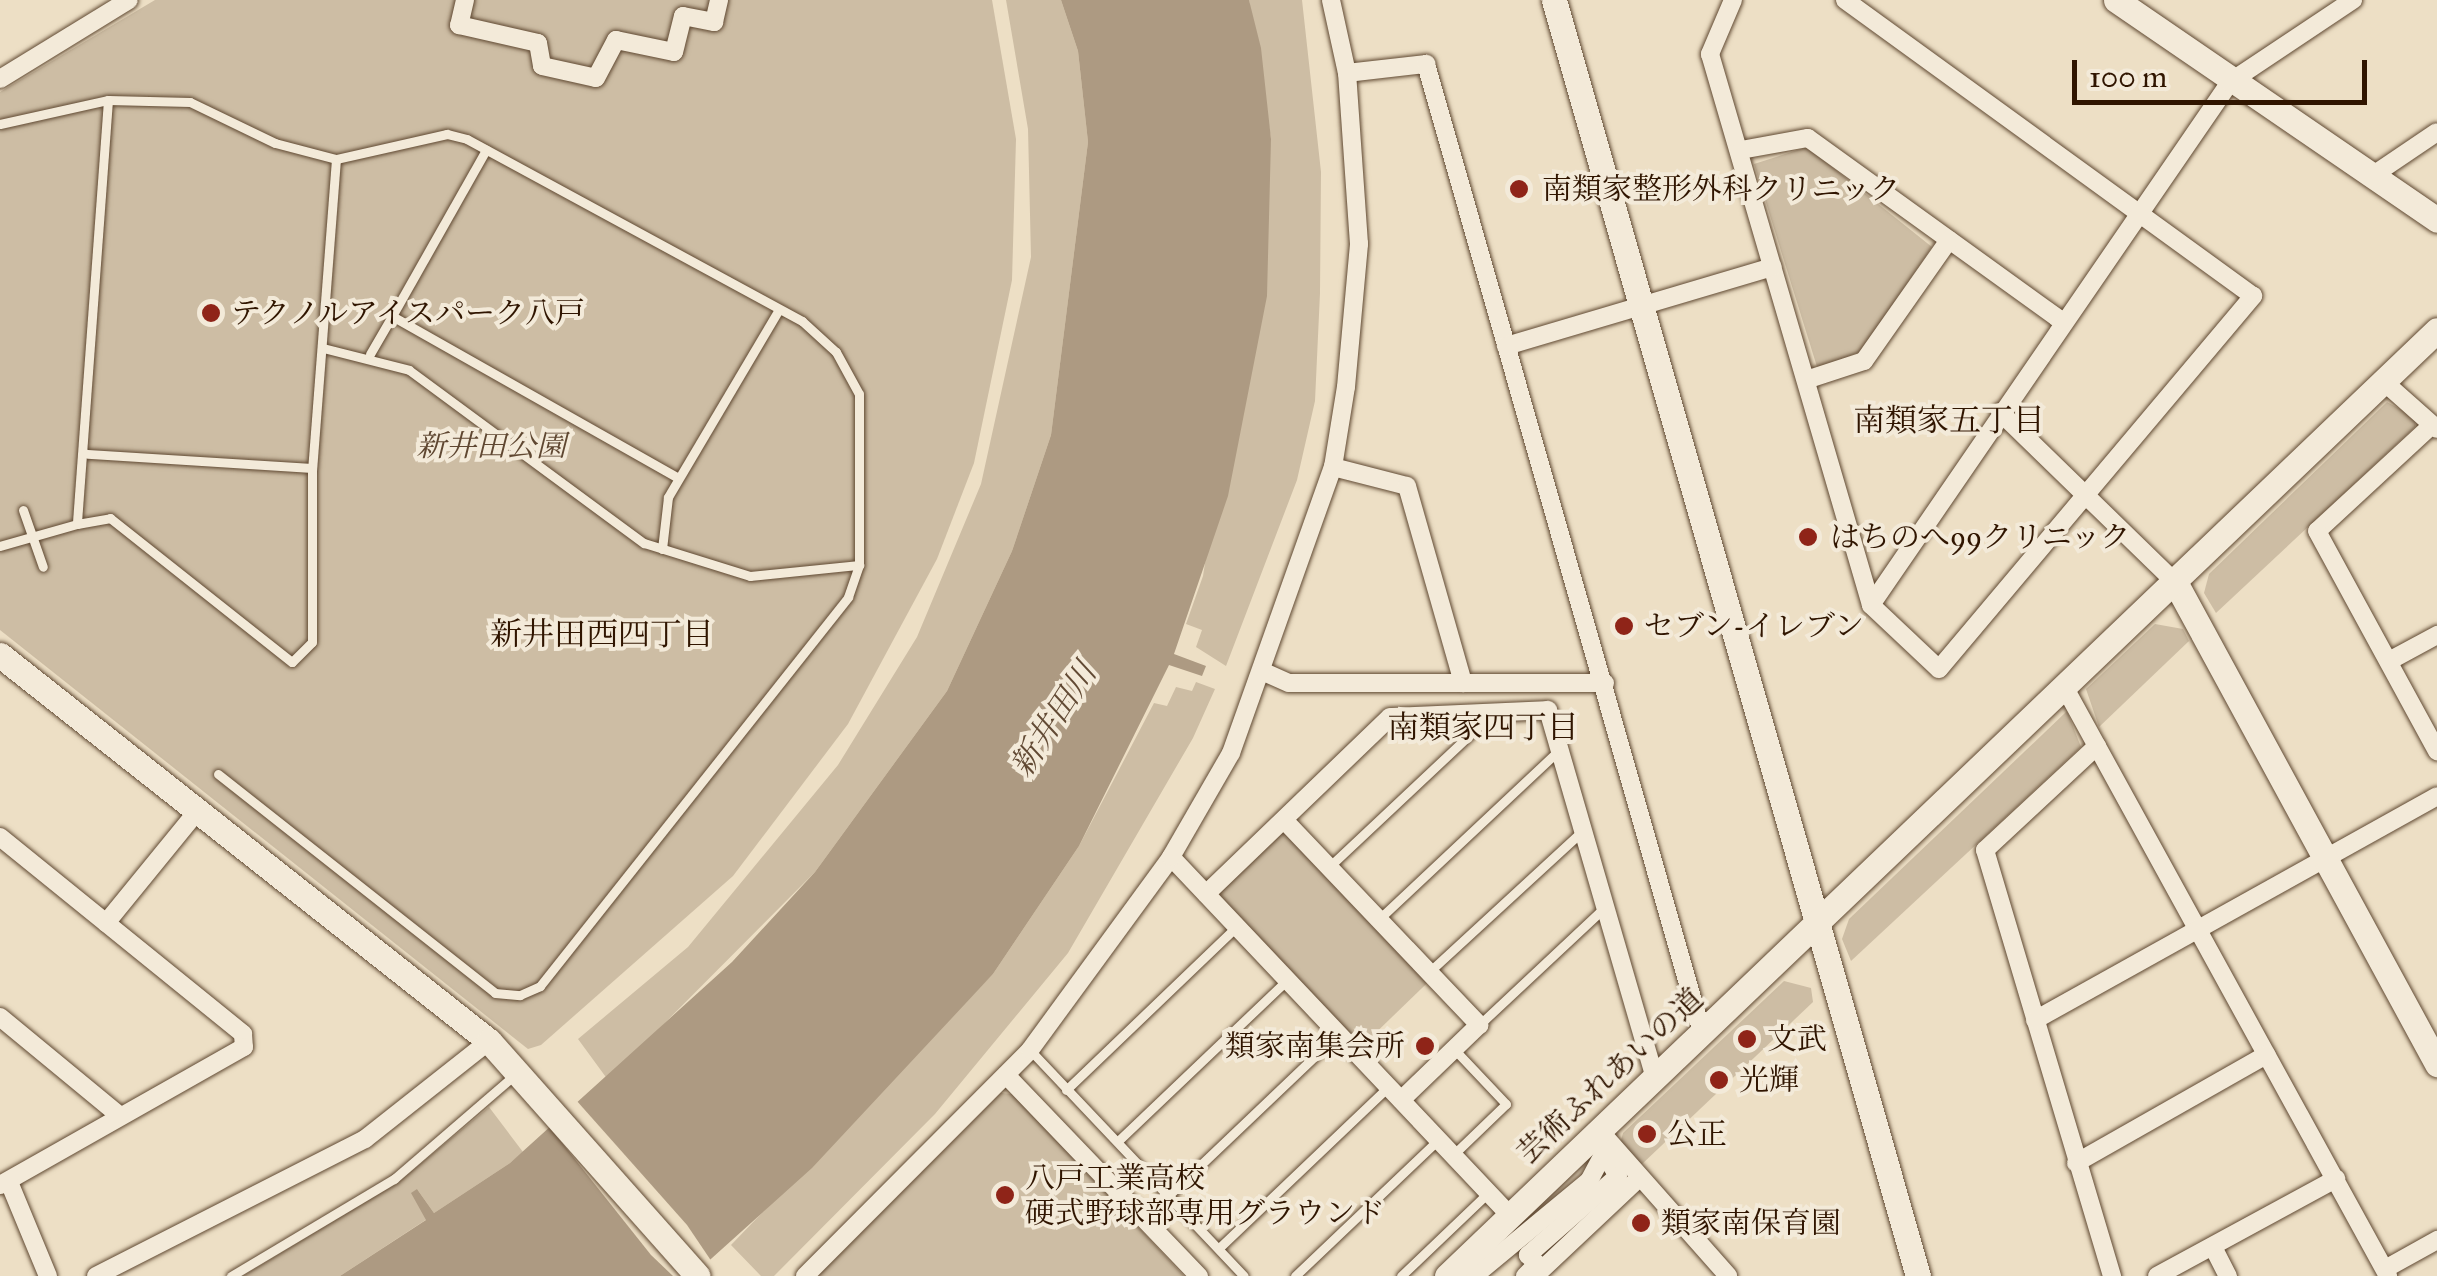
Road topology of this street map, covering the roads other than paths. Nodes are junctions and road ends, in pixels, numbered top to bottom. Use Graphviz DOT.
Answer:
graph roads {
  1 [pos="129,0"];
  2 [pos="466,0"];
  3 [pos="718,0"];
  4 [pos="1331,0"];
  5 [pos="1554,0"];
  6 [pos="1733,0"];
  7 [pos="1845,0"];
  8 [pos="2116,0"];
  9 [pos="2354,0"];
  10 [pos="1347,73"];
  11 [pos="0,79"];
  12 [pos="2230,82"];
  13 [pos="108,100"];
  14 [pos="0,124"];
  15 [pos="2437,132"];
  16 [pos="486,150"];
  17 [pos="1741,150"];
  18 [pos="336,159"];
  19 [pos="2372,176"];
  20 [pos="2140,214"];
  21 [pos="2437,220"];
  22 [pos="1948,240"];
  23 [pos="1773,268"];
  24 [pos="1642,306"];
  25 [pos="780,309"];
  26 [pos="392,316"];
  27 [pos="2062,321"];
  28 [pos="2437,330"];
  29 [pos="1506,346"];
  30 [pos="324,348"];
  31 [pos="370,354"];
  32 [pos="1806,380"];
  33 [pos="2383,382"];
  34 [pos="2000,412"];
  35 [pos="2434,427"];
  36 [pos="87,454"];
  37 [pos="1333,467"];
  38 [pos="312,468"];
  39 [pos="678,478"];
  40 [pos="2087,493"];
  41 [pos="23,510"];
  42 [pos="77,524"];
  43 [pos="35,536"];
  44 [pos="0,546"];
  45 [pos="662,549"];
  46 [pos="859,565"];
  47 [pos="44,567"];
  48 [pos="2174,582"];
  49 [pos="1871,604"];
  50 [pos="2437,634"];
  51 [pos="0,654"];
  52 [pos="2389,661"];
  53 [pos="1264,672"];
  54 [pos="1462,683"];
  55 [pos="1605,683"];
  56 [pos="2065,688"];
  57 [pos="1496,710"];
  58 [pos="2097,746"];
  59 [pos="1560,749"];
  60 [pos="2437,750"];
  61 [pos="218,774"];
  62 [pos="2437,796"];
  63 [pos="199,809"];
  64 [pos="1285,821"];
  65 [pos="1583,830"];
  66 [pos="0,837"];
  67 [pos="2326,854"];
  68 [pos="1171,858"];
  69 [pos="1330,866"];
  70 [pos="1206,894"];
  71 [pos="1604,908"];
  72 [pos="1378,920"];
  73 [pos="106,923"];
  74 [pos="1819,924"];
  75 [pos="2197,926"];
  76 [pos="1236,927"];
  77 [pos="1429,972"];
  78 [pos="1287,980"];
  79 [pos="0,1018"];
  80 [pos="2035,1020"];
  81 [pos="1478,1025"];
  82 [pos="1702,1033"];
  83 [pos="1337,1035"];
  84 [pos="490,1040"];
  85 [pos="1454,1049"];
  86 [pos="1030,1050"];
  87 [pos="2266,1055"];
  88 [pos="2437,1064"];
  89 [pos="1006,1074"];
  90 [pos="510,1078"];
  91 [pos="1655,1078"];
  92 [pos="1066,1090"];
  93 [pos="1394,1094"];
  94 [pos="119,1115"];
  95 [pos="1598,1130"];
  96 [pos="1439,1139"];
  97 [pos="1118,1141"];
  98 [pos="1454,1154"];
  99 [pos="2076,1162"];
  100 [pos="1639,1178"];
  101 [pos="2336,1179"];
  102 [pos="4,1184"];
  103 [pos="1489,1192"];
  104 [pos="1169,1195"];
  105 [pos="1510,1215"];
  106 [pos="2437,1240"];
  107 [pos="2213,1247"];
  108 [pos="1219,1248"];
  109 [pos="2386,1273"];
  110 [pos="48,1276"];
  111 [pos="96,1276"];
  112 [pos="231,1276"];
  113 [pos="698,1276"];
  114 [pos="805,1276"];
  115 [pos="1199,1276"];
  116 [pos="1244,1276"];
  117 [pos="1295,1276"];
  118 [pos="1401,1276"];
  119 [pos="1448,1276"];
  120 [pos="1474,1276"];
  121 [pos="1525,1276"];
  122 [pos="1534,1276"];
  123 [pos="1728,1276"];
  124 [pos="1918,1276"];
  125 [pos="2112,1276"];
  126 [pos="2157,1276"];
  127 [pos="2228,1276"];
  1 -- 11 [label="street"];
  2 -- 3 [label="street"];
  4 -- 10 [label="street"];
  5 -- 24 [label="street"];
  6 -- 17 [label="street"];
  7 -- 20 [label="street"];
  8 -- 12 [label="street"];
  9 -- 12 [label="street"];
  10 -- 29 [label="street"];
  10 -- 37 [label="street"];
  12 -- 19 [label="street"];
  12 -- 20 [label="street"];
  13 -- 14 [label="lane"];
  13 -- 18 [label="lane"];
  13 -- 36 [label="lane"];
  15 -- 19 [label="street"];
  16 -- 18 [label="lane"];
  16 -- 25 [label="lane"];
  16 -- 26 [label="lane"];
  17 -- 22 [label="street"];
  17 -- 23 [label="street"];
  18 -- 30 [label="lane"];
  19 -- 21 [label="street"];
  20 -- 27 [label="street"];
  20 -- 40 [label="street"];
  22 -- 27 [label="street"];
  22 -- 32 [label="street"];
  23 -- 24 [label="street"];
  23 -- 32 [label="street"];
  24 -- 29 [label="street"];
  24 -- 74 [label="street"];
  25 -- 39 [label="lane"];
  25 -- 46 [label="lane"];
  26 -- 31 [label="lane"];
  26 -- 39 [label="lane"];
  27 -- 34 [label="street"];
  28 -- 33 [label="street, 芸術ふれあいの道"];
  29 -- 55 [label="street"];
  30 -- 31 [label="lane"];
  30 -- 38 [label="lane"];
  31 -- 45 [label="lane"];
  32 -- 49 [label="street"];
  33 -- 35 [label="street"];
  33 -- 48 [label="street, 芸術ふれあいの道"];
  34 -- 40 [label="street"];
  34 -- 49 [label="street"];
  35 -- 52 [label="street"];
  36 -- 38 [label="lane"];
  36 -- 42 [label="lane"];
  37 -- 53 [label="street"];
  37 -- 54 [label="street"];
  38 -- 42 [label="lane"];
  39 -- 45 [label="lane"];
  40 -- 48 [label="street"];
  40 -- 49 [label="street"];
  41 -- 43 [label="lane"];
  42 -- 43 [label="lane"];
  43 -- 44 [label="lane"];
  43 -- 47 [label="lane"];
  45 -- 46 [label="lane"];
  46 -- 61 [label="lane"];
  48 -- 56 [label="street, 芸術ふれあいの道"];
  48 -- 67 [label="street"];
  50 -- 52 [label="street"];
  51 -- 63 [label="street"];
  52 -- 60 [label="street"];
  53 -- 54 [label="street"];
  53 -- 68 [label="street"];
  54 -- 55 [label="street"];
  55 -- 82 [label="street"];
  56 -- 58 [label="street"];
  56 -- 74 [label="street, 芸術ふれあいの道"];
  57 -- 59 [label="street"];
  57 -- 64 [label="street"];
  57 -- 69 [label="lane"];
  58 -- 75 [label="street"];
  58 -- 80 [label="street"];
  59 -- 65 [label="street"];
  59 -- 72 [label="lane"];
  62 -- 67 [label="street"];
  63 -- 73 [label="street"];
  63 -- 84 [label="street"];
  64 -- 69 [label="street"];
  64 -- 70 [label="street"];
  65 -- 71 [label="street"];
  65 -- 77 [label="lane"];
  66 -- 73 [label="street"];
  67 -- 75 [label="street"];
  67 -- 88 [label="street"];
  68 -- 70 [label="street"];
  68 -- 86 [label="street"];
  69 -- 72 [label="street"];
  70 -- 76 [label="street"];
  71 -- 81 [label="lane"];
  71 -- 91 [label="street"];
  72 -- 77 [label="street"];
  73 -- 94 [label="street"];
  74 -- 82 [label="street, 芸術ふれあいの道"];
  74 -- 124 [label="street"];
  75 -- 80 [label="street"];
  75 -- 87 [label="street"];
  76 -- 78 [label="street"];
  76 -- 92 [label="lane"];
  77 -- 81 [label="street"];
  78 -- 83 [label="street"];
  78 -- 97 [label="lane"];
  79 -- 94 [label="street"];
  80 -- 99 [label="street"];
  81 -- 85 [label="street"];
  82 -- 91 [label="street, 芸術ふれあいの道"];
  83 -- 93 [label="street"];
  83 -- 104 [label="lane"];
  84 -- 111 [label="street"];
  84 -- 113 [label="street"];
  85 -- 93 [label="street"];
  85 -- 98 [label="lane"];
  86 -- 89 [label="street"];
  86 -- 92 [label="lane"];
  87 -- 99 [label="street"];
  87 -- 101 [label="street"];
  89 -- 114 [label="street"];
  89 -- 115 [label="street"];
  90 -- 112 [label="lane"];
  91 -- 95 [label="street, 芸術ふれあいの道"];
  92 -- 97 [label="lane"];
  93 -- 96 [label="street"];
  93 -- 108 [label="lane"];
  94 -- 102 [label="street"];
  95 -- 100 [label="street"];
  95 -- 105 [label="street, 芸術ふれあいの道"];
  96 -- 98 [label="street"];
  96 -- 117 [label="lane"];
  97 -- 104 [label="lane"];
  98 -- 103 [label="street"];
  99 -- 125 [label="street"];
  100 -- 122 [label="street"];
  100 -- 123 [label="street"];
  101 -- 107 [label="street"];
  101 -- 109 [label="street"];
  102 -- 110 [label="street"];
  103 -- 105 [label="street"];
  103 -- 118 [label="lane"];
  104 -- 108 [label="lane"];
  105 -- 119 [label="street, 芸術ふれあいの道"];
  106 -- 109 [label="street"];
  107 -- 126 [label="street"];
  107 -- 127 [label="street"];
  108 -- 116 [label="lane"];
  120 -- 121 [label="street"];
}
